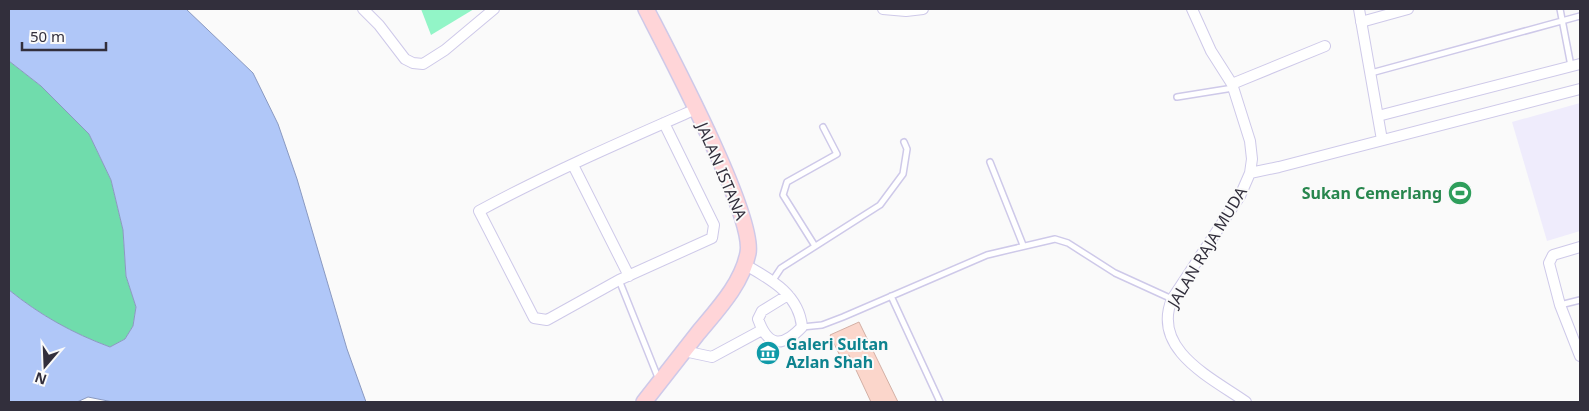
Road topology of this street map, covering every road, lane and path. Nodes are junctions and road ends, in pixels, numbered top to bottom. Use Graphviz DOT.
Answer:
graph roads {
  1 [pos="363,9"];
  2 [pos="494,9"];
  3 [pos="646,9"];
  4 [pos="883,9"];
  5 [pos="924,9"];
  6 [pos="1192,9"];
  7 [pos="1359,9"];
  8 [pos="1408,9"];
  9 [pos="1560,9"];
  10 [pos="1580,16"];
  11 [pos="1563,20"];
  12 [pos="1362,22"];
  13 [pos="1325,46"];
  14 [pos="1575,65"];
  15 [pos="1371,73"];
  16 [pos="1232,86"];
  17 [pos="1580,89"];
  18 [pos="1177,98"];
  19 [pos="696,109"];
  20 [pos="1378,116"];
  21 [pos="664,123"];
  22 [pos="823,126"];
  23 [pos="1382,140"];
  24 [pos="904,142"];
  25 [pos="990,162"];
  26 [pos="573,165"];
  27 [pos="1250,172"];
  28 [pos="1022,245"];
  29 [pos="815,246"];
  30 [pos="1580,247"];
  31 [pos="744,264"];
  32 [pos="624,278"];
  33 [pos="773,280"];
  34 [pos="788,295"];
  35 [pos="891,296"];
  36 [pos="1172,300"];
  37 [pos="1580,300"];
  38 [pos="1560,305"];
  39 [pos="802,327"];
  40 [pos="762,330"];
  41 [pos="1577,338"];
  42 [pos="684,351"];
  43 [pos="1580,356"];
  44 [pos="660,382"];
  45 [pos="644,402"];
  46 [pos="940,402"];
  47 [pos="1246,402"];
  1 -- 2 [label="street"];
  3 -- 19 [label="street, JALAN ISTANA"];
  4 -- 5 [label="street"];
  6 -- 16 [label="street, JALAN RAJA MUDA"];
  7 -- 12 [label="street"];
  8 -- 12 [label="street"];
  9 -- 11 [label="lane"];
  10 -- 11 [label="lane"];
  11 -- 14 [label="lane"];
  11 -- 15 [label="lane"];
  12 -- 15 [label="street"];
  13 -- 16 [label="street"];
  14 -- 20 [label="street"];
  15 -- 20 [label="street"];
  16 -- 18 [label="lane"];
  16 -- 27 [label="street, JALAN RAJA MUDA"];
  17 -- 23 [label="street"];
  19 -- 21 [label="street"];
  19 -- 31 [label="street, JALAN ISTANA"];
  20 -- 23 [label="street"];
  21 -- 26 [label="street"];
  21 -- 32 [label="street"];
  22 -- 29 [label="lane"];
  23 -- 27 [label="street"];
  24 -- 29 [label="lane"];
  25 -- 28 [label="lane"];
  26 -- 32 [label="street"];
  26 -- 32 [label="street"];
  27 -- 36 [label="street, JALAN RAJA MUDA"];
  28 -- 35 [label="lane"];
  28 -- 36 [label="lane"];
  29 -- 33 [label="lane"];
  30 -- 38 [label="street"];
  31 -- 33 [label="street"];
  31 -- 42 [label="street, JALAN ISTANA"];
  32 -- 44 [label="lane"];
  33 -- 34 [label="street"];
  34 -- 39 [label="street"];
  34 -- 40 [label="street"];
  35 -- 39 [label="lane"];
  35 -- 46 [label="lane"];
  36 -- 47 [label="street, JALAN RAJA MUDA"];
  37 -- 38 [label="lane"];
  38 -- 41 [label="street"];
  39 -- 40 [label="street"];
  40 -- 42 [label="street"];
  41 -- 43 [label="street"];
  42 -- 44 [label="street, JALAN ISTANA"];
  44 -- 45 [label="street, JALAN ISTANA"];
}
